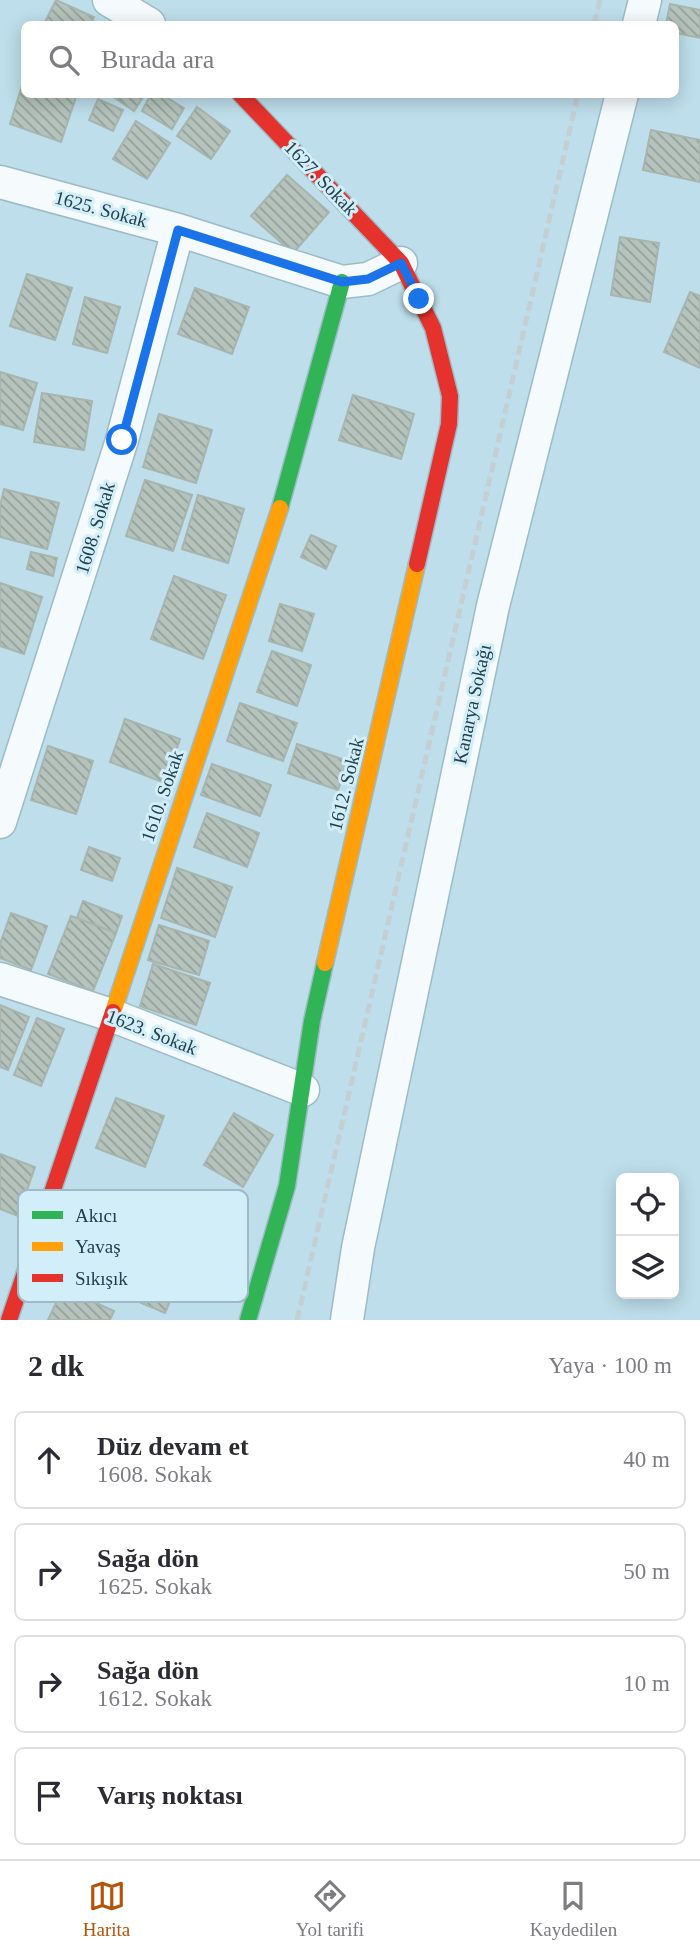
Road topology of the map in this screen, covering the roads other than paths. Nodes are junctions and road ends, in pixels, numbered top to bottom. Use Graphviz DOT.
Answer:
graph roads {
  1 [pos="109,0"];
  2 [pos="645,0"];
  3 [pos="144,21"];
  4 [pos="640,21"];
  5 [pos="244,98"];
  6 [pos="621,98"];
  7 [pos="2,192"];
  8 [pos="178,230"];
  9 [pos="401,263"];
  10 [pos="342,282"];
  11 [pos="0,822"];
  12 [pos="0,979"];
  13 [pos="111,1015"];
  14 [pos="303,1090"];
  15 [pos="52,1190"];
  16 [pos="18,1293"];
  17 [pos="9,1320"];
  18 [pos="248,1320"];
  19 [pos="347,1320"];
  1 -- 3 [label="street"];
  2 -- 4 [label="street"];
  5 -- 9 [label="street, 1627. Sokak"];
  6 -- 19 [label="street, Kanarya Sokağı"];
  7 -- 8 [label="street, 1625. Sokak"];
  8 -- 10 [label="street, 1625. Sokak"];
  8 -- 11 [label="street, 1608. Sokak"];
  9 -- 10 [label="street, 1625. Sokak"];
  9 -- 14 [label="street, 1612. Sokak"];
  10 -- 13 [label="street, 1610. Sokak"];
  12 -- 13 [label="street, 1623. Sokak"];
  13 -- 14 [label="street, 1623. Sokak"];
  13 -- 15 [label="street, 1610. Sokak"];
  14 -- 18 [label="street, 1612. Sokak"];
  16 -- 17 [label="street, 1610. Sokak"];
}
